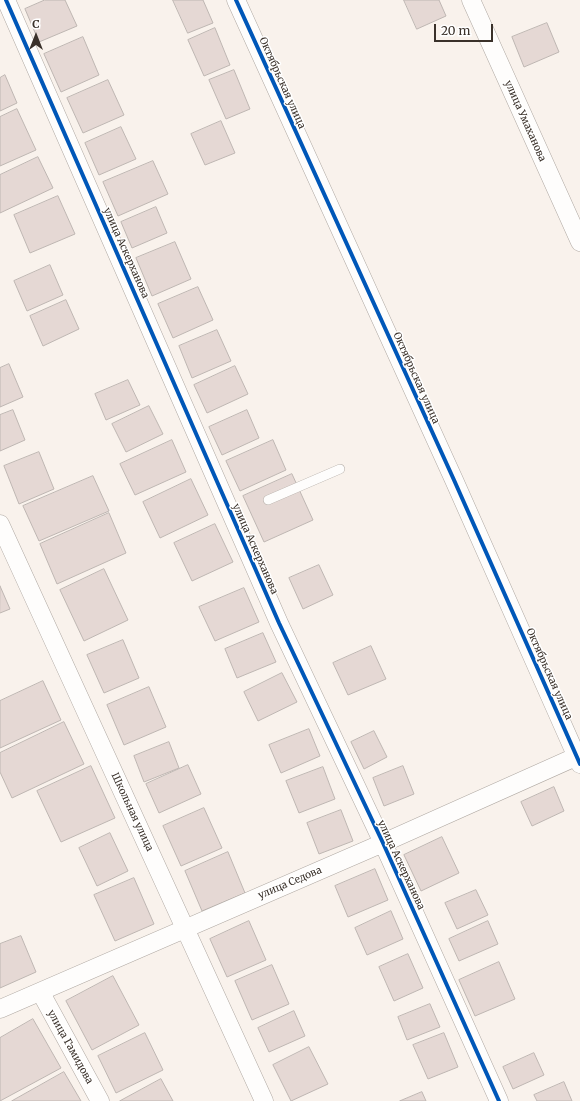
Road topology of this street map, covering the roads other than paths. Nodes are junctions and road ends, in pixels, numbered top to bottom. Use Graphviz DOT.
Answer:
graph roads {
  1 [pos="6,0"];
  2 [pos="236,0"];
  3 [pos="470,0"];
  4 [pos="580,242"];
  5 [pos="340,469"];
  6 [pos="268,500"];
  7 [pos="0,524"];
  8 [pos="579,758"];
  9 [pos="383,843"];
  10 [pos="186,928"];
  11 [pos="41,993"];
  12 [pos="0,1009"];
  13 [pos="100,1101"];
  14 [pos="264,1101"];
  15 [pos="499,1101"];
  1 -- 9 [label="street, улица Аскерханова"];
  2 -- 8 [label="street, Октябрьская улица"];
  3 -- 4 [label="street, улица Умаханова"];
  5 -- 6 [label="lane"];
  7 -- 10 [label="street, Школьная улица"];
  8 -- 9 [label="street, улица Седова"];
  9 -- 10 [label="street, улица Седова"];
  9 -- 15 [label="street, улица Аскерханова"];
  10 -- 11 [label="street, улица Седова"];
  10 -- 14 [label="street, Школьная улица"];
  11 -- 12 [label="street, улица Седова"];
  11 -- 13 [label="street, улица Гамидова"];
}
